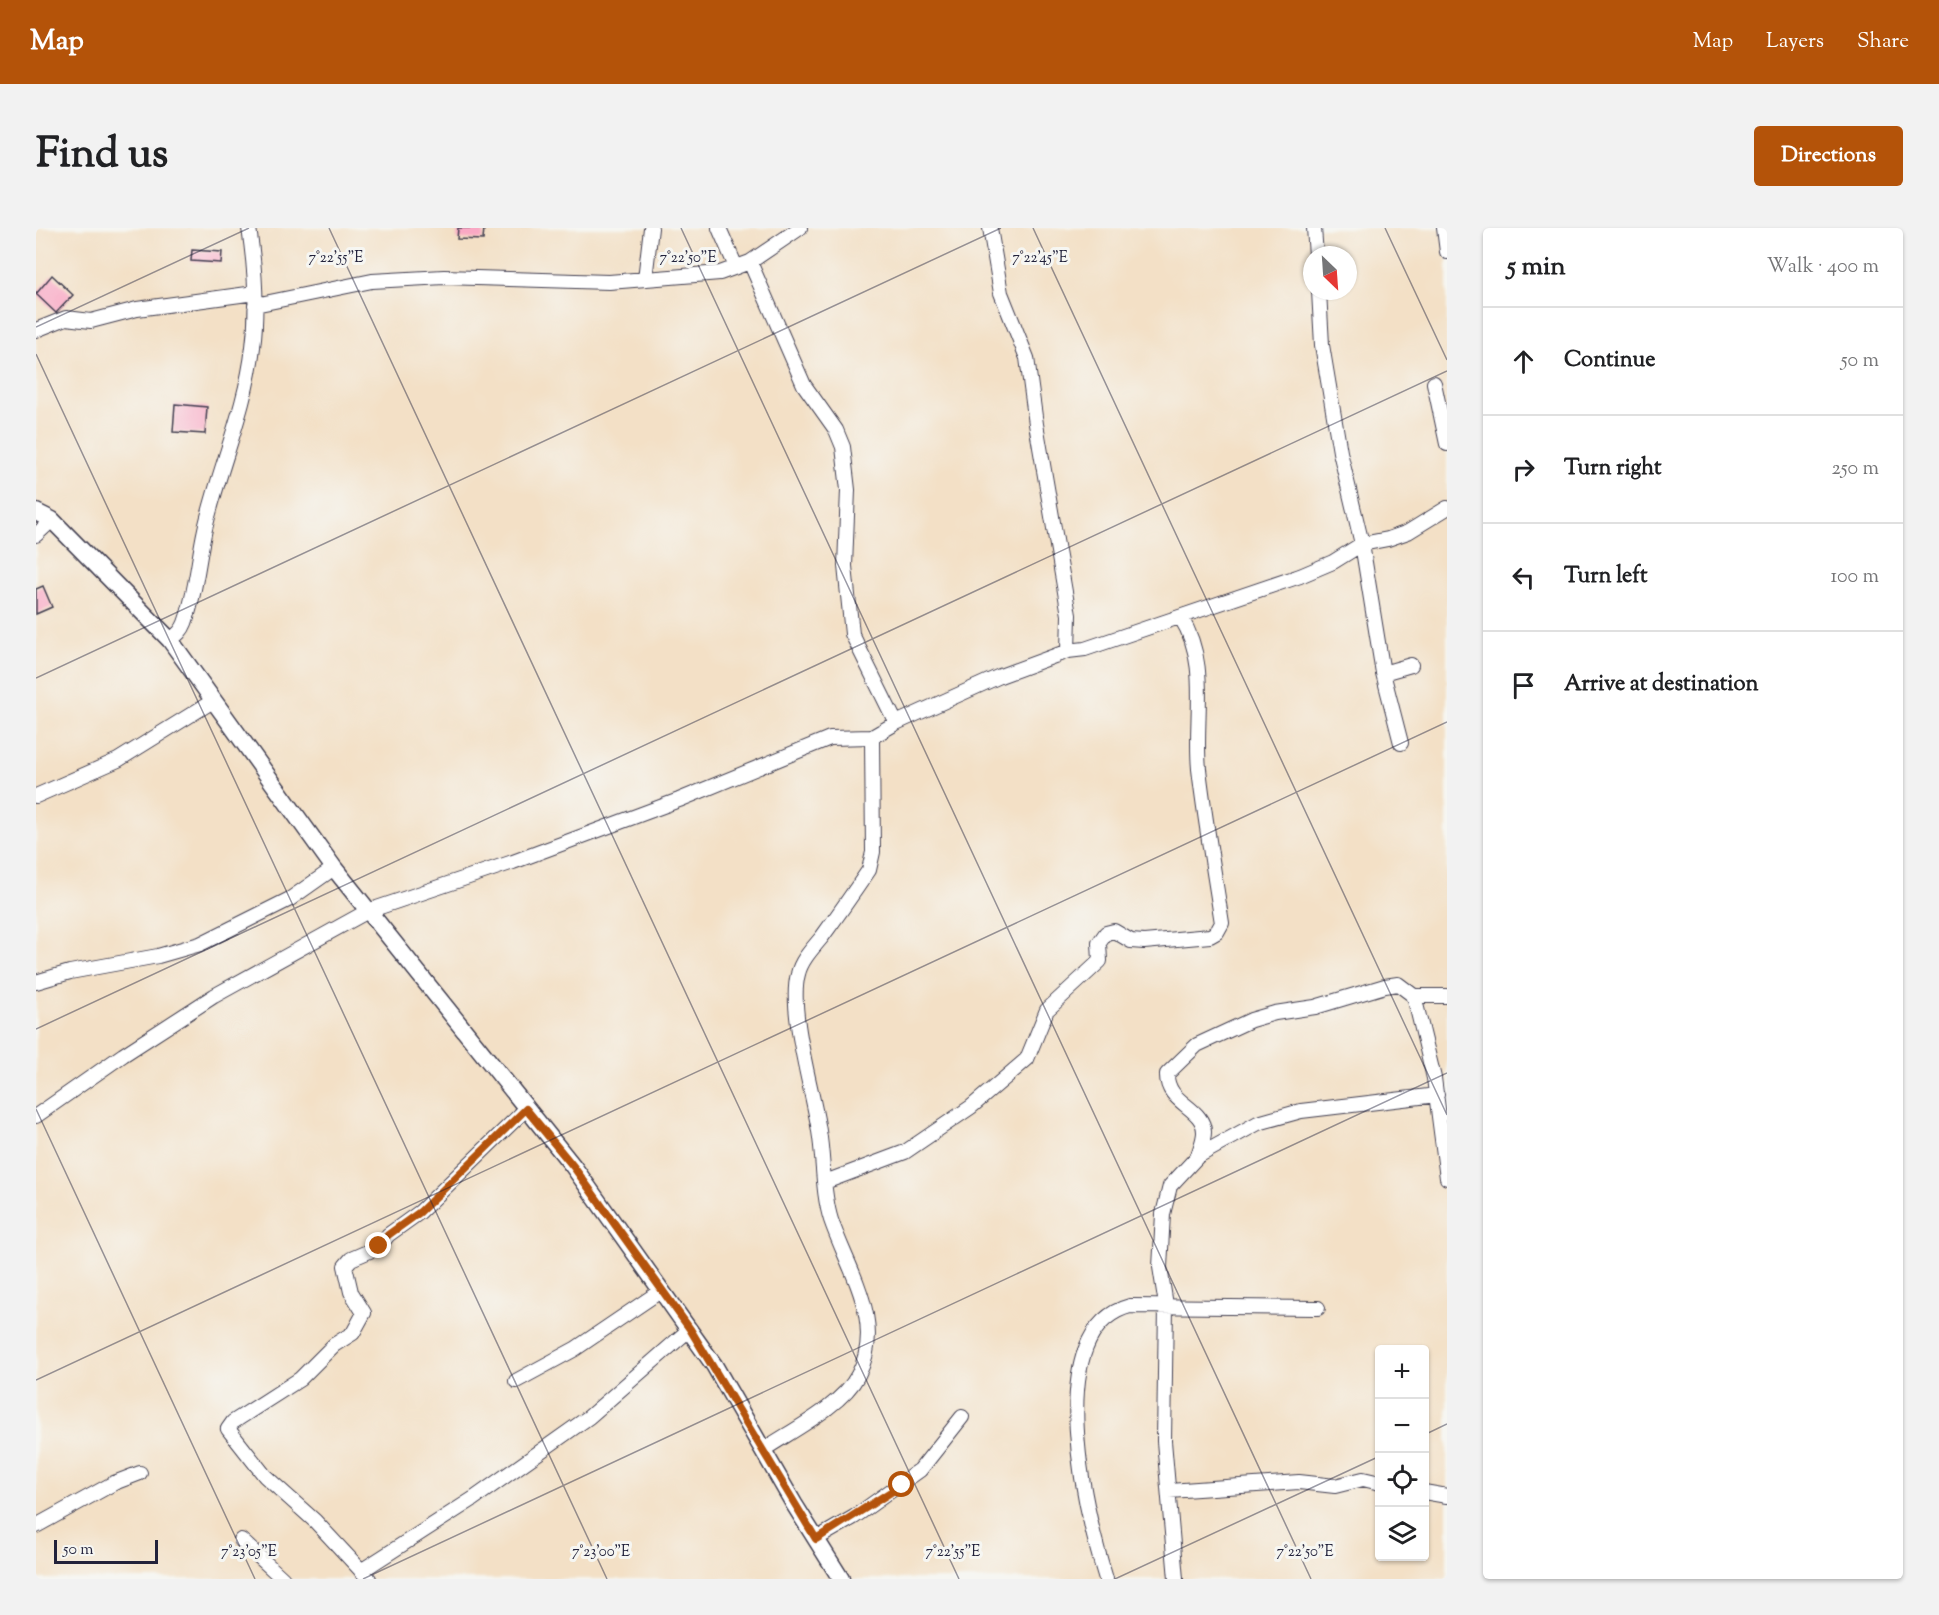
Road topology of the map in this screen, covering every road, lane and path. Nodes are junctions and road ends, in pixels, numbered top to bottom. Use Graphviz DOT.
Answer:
graph roads {
  1 [pos="249,228"];
  2 [pos="651,228"];
  3 [pos="719,228"];
  4 [pos="800,228"];
  5 [pos="990,228"];
  6 [pos="1314,228"];
  7 [pos="1444,228"];
  8 [pos="1315,246"];
  9 [pos="1447,252"];
  10 [pos="750,262"];
  11 [pos="736,267"];
  12 [pos="645,279"];
  13 [pos="255,299"];
  14 [pos="1319,300"];
  15 [pos="36,330"];
  16 [pos="1434,383"];
  17 [pos="1447,444"];
  18 [pos="1447,508"];
  19 [pos="36,512"];
  20 [pos="52,520"];
  21 [pos="36,535"];
  22 [pos="1362,544"];
  23 [pos="1181,618"];
  24 [pos="170,640"];
  25 [pos="1068,651"];
  26 [pos="1411,665"];
  27 [pos="1383,673"];
  28 [pos="213,701"];
  29 [pos="896,723"];
  30 [pos="872,736"];
  31 [pos="1401,743"];
  32 [pos="36,796"];
  33 [pos="334,868"];
  34 [pos="368,911"];
  35 [pos="36,982"];
  36 [pos="1414,996"];
  37 [pos="1447,996"];
  38 [pos="1437,1095"];
  39 [pos="526,1109"];
  40 [pos="36,1116"];
  41 [pos="1198,1156"];
  42 [pos="1447,1178"];
  43 [pos="825,1182"];
  44 [pos="662,1290"];
  45 [pos="1166,1305"];
  46 [pos="1318,1308"];
  47 [pos="690,1329"];
  48 [pos="516,1381"];
  49 [pos="962,1417"];
  50 [pos="763,1450"];
  51 [pos="140,1473"];
  52 [pos="1375,1482"];
  53 [pos="1169,1491"];
  54 [pos="1429,1493"];
  55 [pos="1447,1496"];
  56 [pos="36,1526"];
  57 [pos="816,1539"];
  58 [pos="241,1540"];
  59 [pos="365,1575"];
  60 [pos="283,1579"];
  61 [pos="841,1579"];
  62 [pos="1106,1579"];
  63 [pos="1176,1579"];
  1 -- 13 [label="street"];
  2 -- 12 [label="street"];
  3 -- 11 [label="street"];
  4 -- 10 [label="street"];
  5 -- 25 [label="street"];
  6 -- 8 [label="street"];
  7 -- 9 [label="street"];
  10 -- 11 [label="street"];
  10 -- 29 [label="street"];
  11 -- 12 [label="street"];
  12 -- 13 [label="street"];
  13 -- 15 [label="street"];
  13 -- 24 [label="street"];
  14 -- 22 [label="street"];
  16 -- 17 [label="street"];
  18 -- 22 [label="street"];
  19 -- 20 [label="street"];
  20 -- 21 [label="street"];
  20 -- 24 [label="street"];
  22 -- 23 [label="street"];
  22 -- 27 [label="street"];
  23 -- 25 [label="street"];
  23 -- 43 [label="street"];
  24 -- 28 [label="street"];
  25 -- 29 [label="street"];
  26 -- 27 [label="street"];
  27 -- 31 [label="street"];
  28 -- 32 [label="street"];
  28 -- 33 [label="street"];
  29 -- 30 [label="street"];
  30 -- 34 [label="street"];
  30 -- 43 [label="street"];
  33 -- 34 [label="street"];
  33 -- 35 [label="street"];
  34 -- 39 [label="street"];
  34 -- 40 [label="street"];
  36 -- 37 [label="street"];
  36 -- 38 [label="street"];
  36 -- 41 [label="street"];
  38 -- 41 [label="street"];
  38 -- 42 [label="street"];
  39 -- 44 [label="street"];
  39 -- 59 [label="street"];
  41 -- 45 [label="street"];
  43 -- 50 [label="street"];
  44 -- 47 [label="street"];
  44 -- 48 [label="street"];
  45 -- 46 [label="street"];
  45 -- 53 [label="street"];
  45 -- 62 [label="street"];
  47 -- 50 [label="street"];
  47 -- 59 [label="street"];
  49 -- 57 [label="street"];
  50 -- 57 [label="street"];
  51 -- 56 [label="street"];
  52 -- 53 [label="street"];
  53 -- 63 [label="street"];
  54 -- 55 [label="street"];
  57 -- 61 [label="street"];
  58 -- 60 [label="street"];
}
